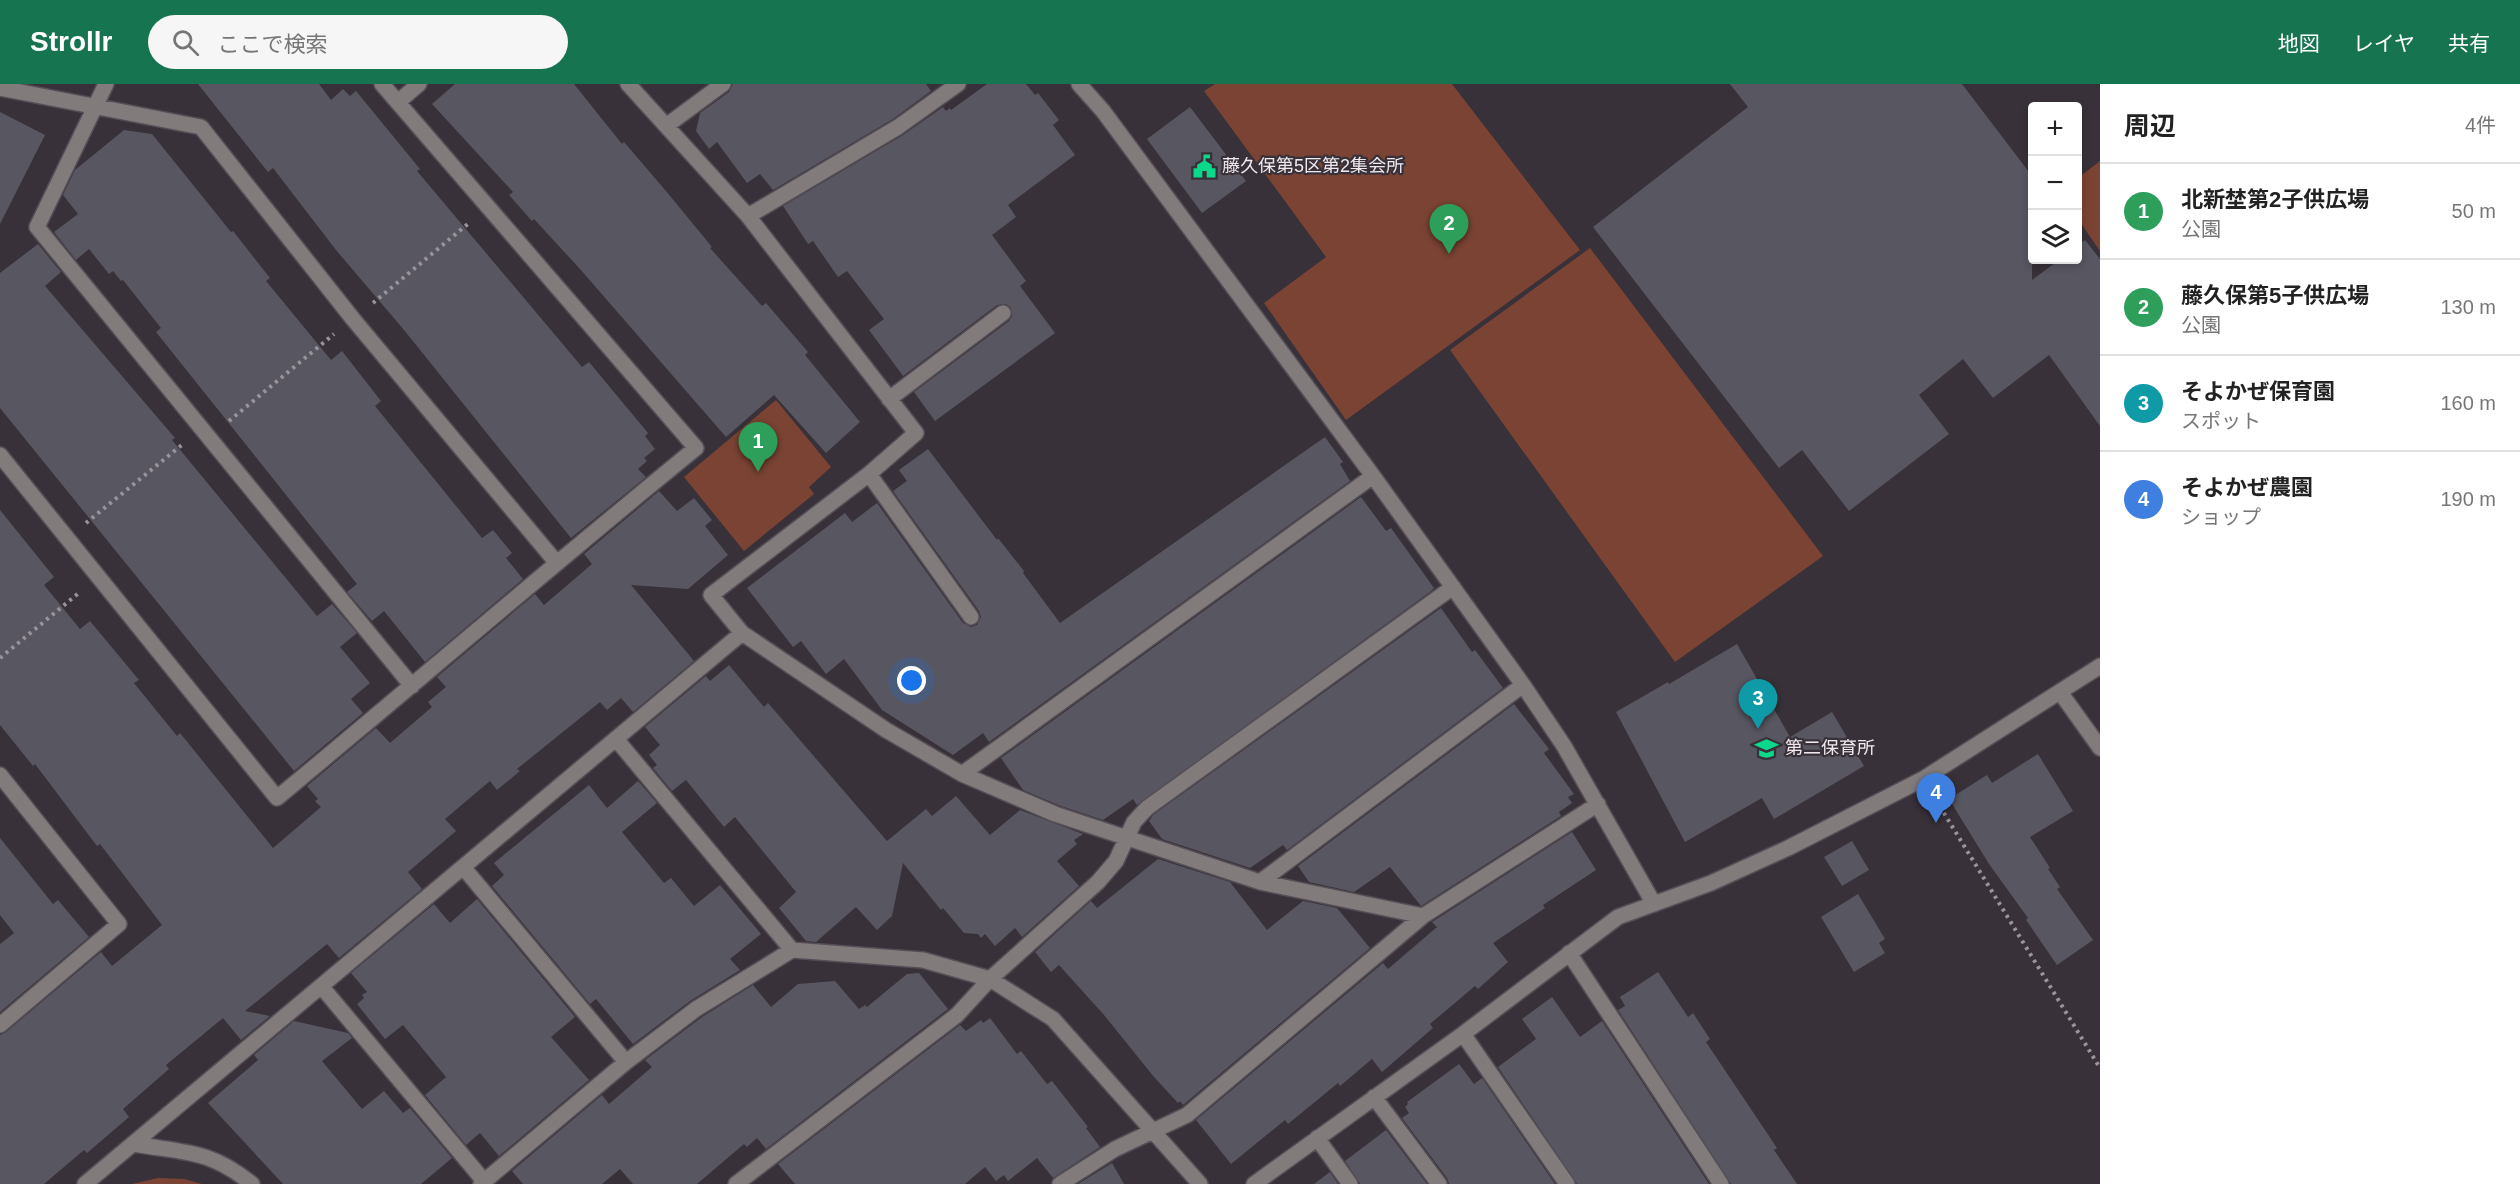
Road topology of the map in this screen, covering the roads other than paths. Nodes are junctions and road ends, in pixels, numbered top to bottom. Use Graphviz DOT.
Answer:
graph roads {
  1 [pos="106,84"];
  2 [pos="382,84"];
  3 [pos="419,84"];
  4 [pos="628,84"];
  5 [pos="723,84"];
  6 [pos="958,84"];
  7 [pos="1079,84"];
  8 [pos="0,88"];
  9 [pos="398,102"];
  10 [pos="93,107"];
  11 [pos="666,126"];
  12 [pos="748,216"];
  13 [pos="1003,313"];
  14 [pos="889,399"];
  15 [pos="0,455"];
  16 [pos="869,474"];
  17 [pos="1373,476"];
  18 [pos="556,562"];
  19 [pos="1453,587"];
  20 [pos="971,616"];
  21 [pos="742,633"];
  22 [pos="2100,666"];
  23 [pos="1523,685"];
  24 [pos="412,686"];
  25 [pos="2060,692"];
  26 [pos="616,739"];
  27 [pos="2100,748"];
  28 [pos="963,774"];
  29 [pos="0,775"];
  30 [pos="1598,804"];
  31 [pos="1126,838"];
  32 [pos="463,867"];
  33 [pos="1260,882"];
  34 [pos="1653,904"];
  35 [pos="1423,916"];
  36 [pos="792,950"];
  37 [pos="1569,953"];
  38 [pos="990,979"];
  39 [pos="321,986"];
  40 [pos="0,1025"];
  41 [pos="1463,1035"];
  42 [pos="626,1062"];
  43 [pos="1374,1097"];
  44 [pos="1155,1131"];
  45 [pos="1317,1138"];
  46 [pos="134,1144"];
  47 [pos="482,1183"];
  48 [pos="85,1184"];
  49 [pos="252,1184"];
  50 [pos="736,1184"];
  51 [pos="1060,1184"];
  52 [pos="1200,1184"];
  53 [pos="1254,1184"];
  54 [pos="1350,1184"];
  55 [pos="1439,1184"];
  56 [pos="1567,1184"];
  57 [pos="1720,1184"];
  1 -- 10 [label="street"];
  2 -- 9 [label="street"];
  3 -- 9 [label="street"];
  4 -- 11 [label="street"];
  5 -- 11 [label="street"];
  6 -- 12 [label="street"];
  7 -- 17 [label="street"];
  8 -- 10 [label="street"];
  9 -- 18 [label="street"];
  10 -- 18 [label="street"];
  10 -- 24 [label="street"];
  11 -- 12 [label="street"];
  12 -- 14 [label="street"];
  13 -- 14 [label="street"];
  14 -- 16 [label="street"];
  15 -- 24 [label="street"];
  16 -- 20 [label="street"];
  16 -- 21 [label="street"];
  17 -- 19 [label="street"];
  17 -- 28 [label="street"];
  18 -- 24 [label="street"];
  19 -- 23 [label="street"];
  19 -- 31 [label="street"];
  21 -- 26 [label="street"];
  21 -- 28 [label="street"];
  22 -- 25 [label="street"];
  23 -- 30 [label="street"];
  23 -- 33 [label="street"];
  25 -- 27 [label="street"];
  25 -- 34 [label="street"];
  26 -- 32 [label="street"];
  26 -- 36 [label="street"];
  28 -- 31 [label="street"];
  29 -- 40 [label="street"];
  30 -- 34 [label="street"];
  30 -- 35 [label="street"];
  31 -- 33 [label="street"];
  31 -- 38 [label="street"];
  32 -- 39 [label="street"];
  32 -- 42 [label="street"];
  33 -- 35 [label="street"];
  34 -- 37 [label="street"];
  35 -- 44 [label="street"];
  36 -- 38 [label="street"];
  36 -- 42 [label="street"];
  37 -- 41 [label="street"];
  37 -- 57 [label="street"];
  38 -- 44 [label="street"];
  38 -- 50 [label="street"];
  39 -- 46 [label="street"];
  39 -- 47 [label="street"];
  41 -- 43 [label="street"];
  41 -- 56 [label="street"];
  42 -- 47 [label="street"];
  43 -- 45 [label="street"];
  43 -- 55 [label="street"];
  44 -- 51 [label="street"];
  44 -- 52 [label="street"];
  45 -- 53 [label="street"];
  45 -- 54 [label="street"];
  46 -- 48 [label="street"];
  46 -- 49 [label="street"];
}
